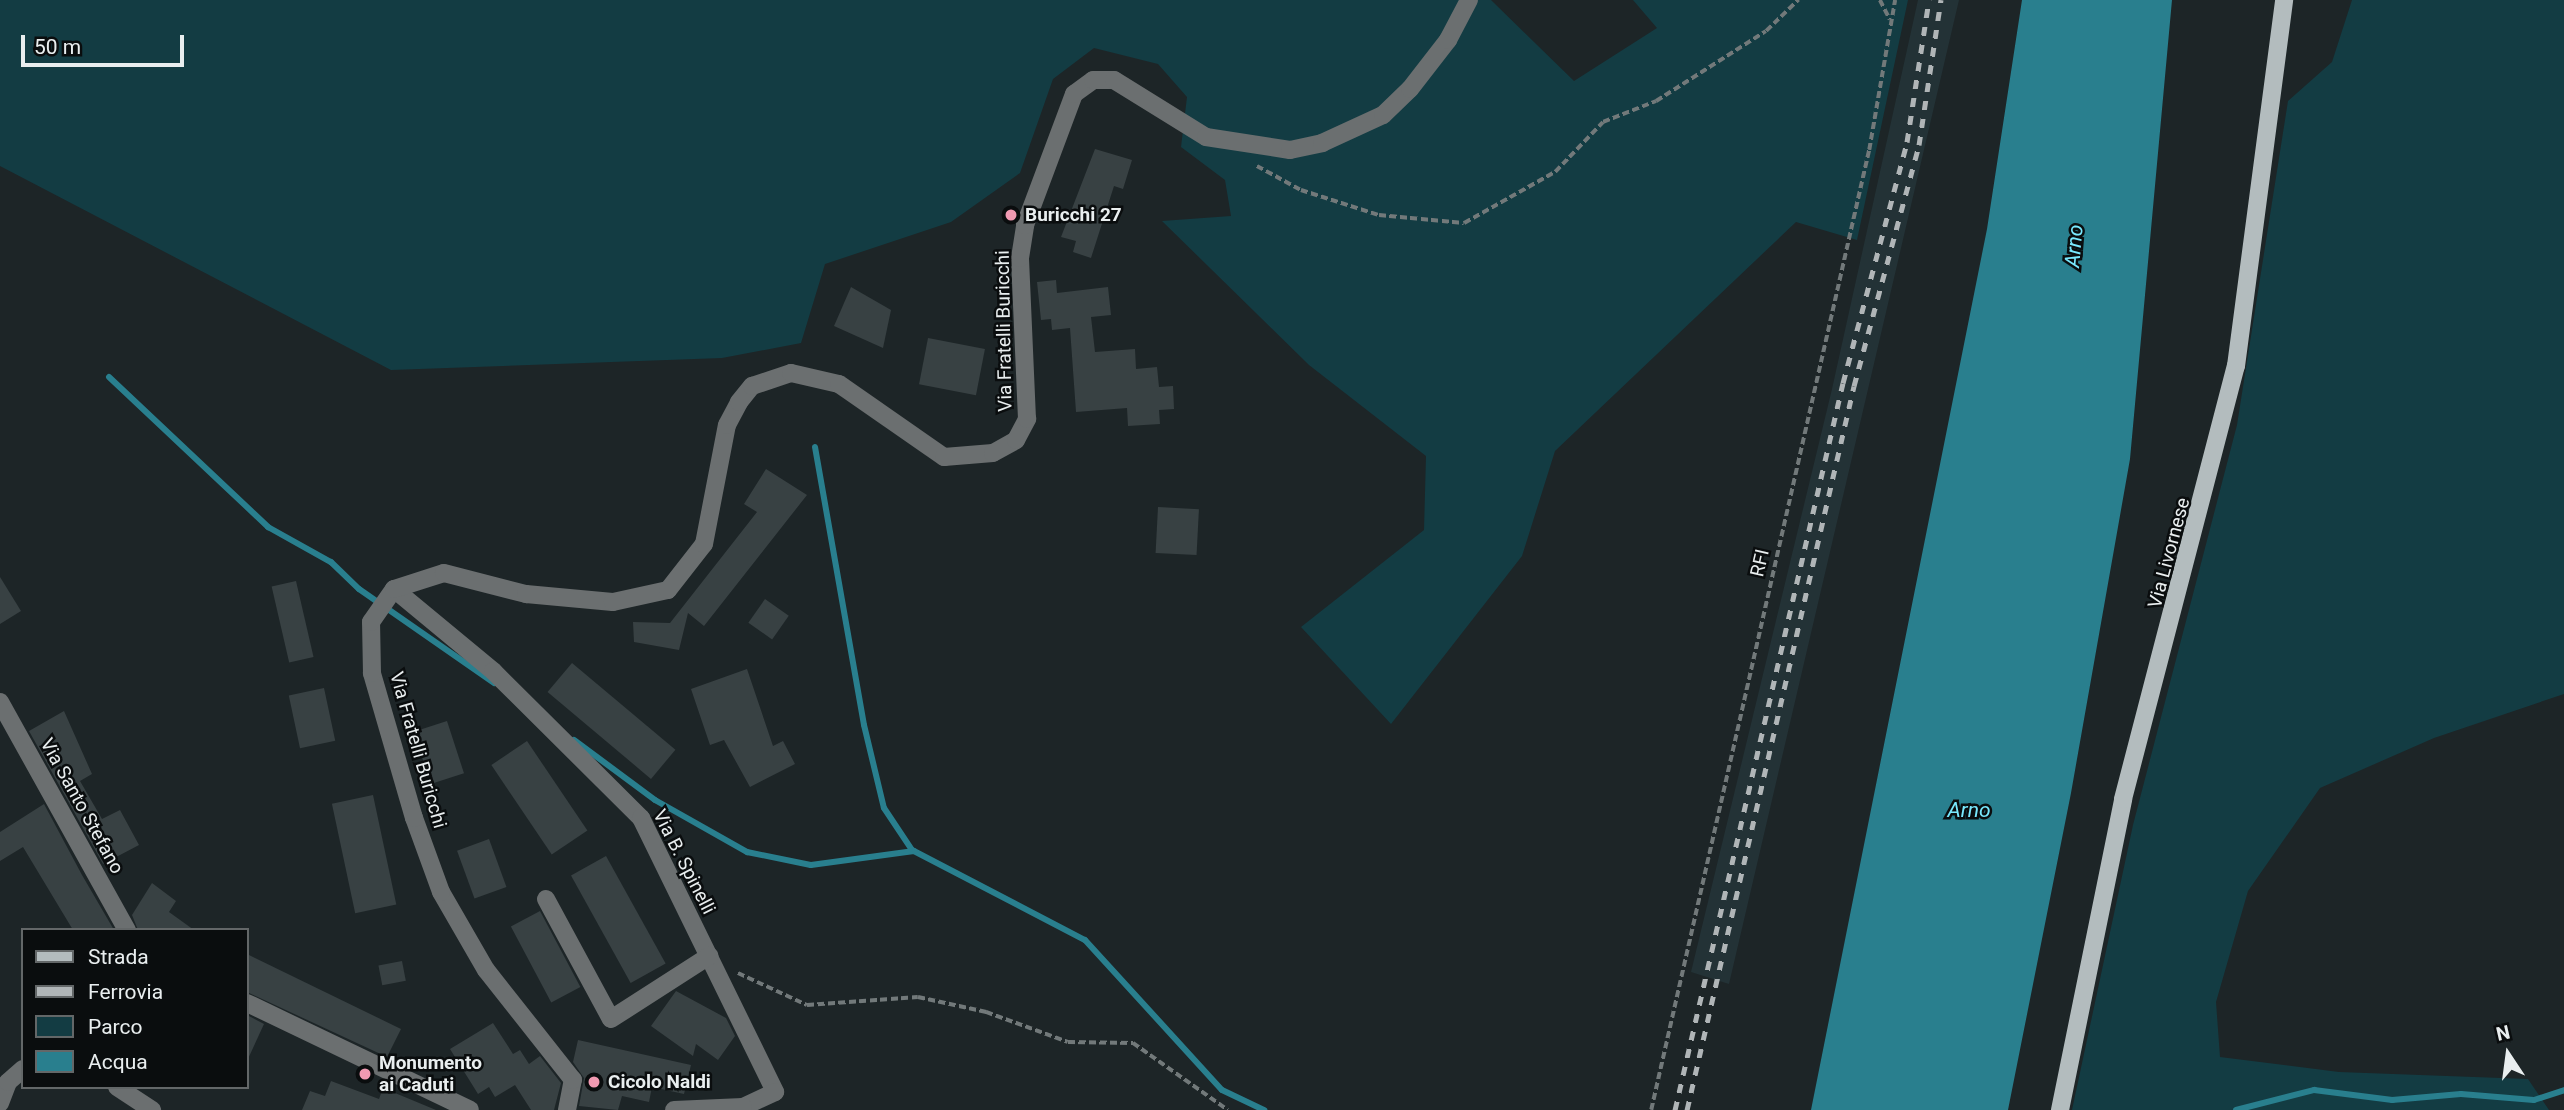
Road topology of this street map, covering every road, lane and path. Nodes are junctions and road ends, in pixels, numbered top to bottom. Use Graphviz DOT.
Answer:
graph roads {
  1 [pos="1469,0"];
  2 [pos="1798,0"];
  3 [pos="1880,0"];
  4 [pos="1895,0"];
  5 [pos="2284,0"];
  6 [pos="1891,22"];
  7 [pos="1253,164"];
  8 [pos="394,589"];
  9 [pos="0,702"];
  10 [pos="546,899"];
  11 [pos="126,928"];
  12 [pos="709,956"];
  13 [pos="248,1003"];
  14 [pos="21,1071"];
  15 [pos="120,1089"];
  16 [pos="0,1103"];
  17 [pos="570,1107"];
  18 [pos="152,1110"];
  19 [pos="470,1110"];
  20 [pos="674,1110"];
  21 [pos="1228,1110"];
  22 [pos="1651,1110"];
  23 [pos="2060,1110"];
  1 -- 8 [label="street, Via Fratelli Buricchi"];
  2 -- 7 [label="path"];
  3 -- 6 [label="path"];
  4 -- 6 [label="path, RFI"];
  5 -- 23 [label="main road, Via Livornese"];
  6 -- 22 [label="path, RFI"];
  8 -- 12 [label="street, Via B. Spinelli"];
  8 -- 17 [label="street, Via Fratelli Buricchi"];
  9 -- 11 [label="street, Via Santo Stefano"];
  10 -- 12 [label="street"];
  12 -- 20 [label="street, Via B. Spinelli"];
  12 -- 21 [label="path"];
  13 -- 19 [label="street"];
  14 -- 16 [label="street"];
  15 -- 18 [label="street"];
}
